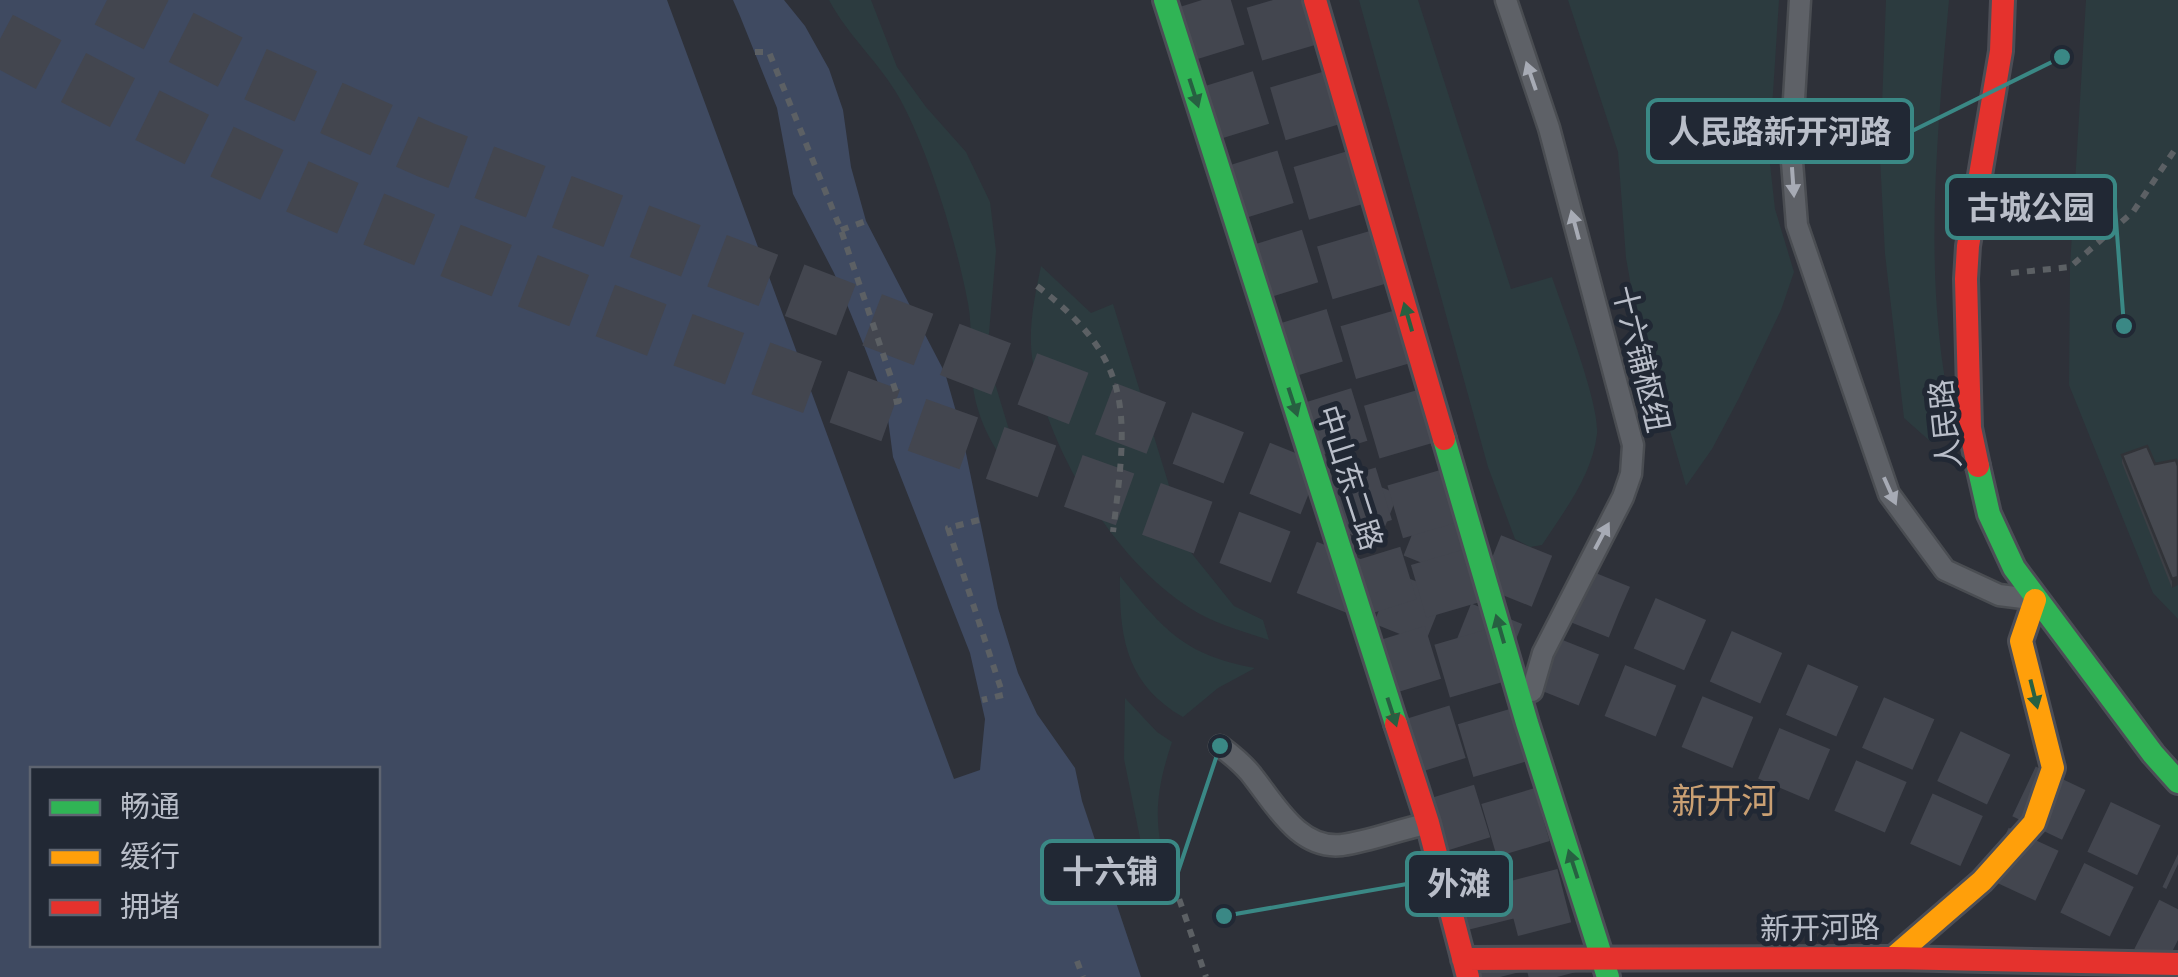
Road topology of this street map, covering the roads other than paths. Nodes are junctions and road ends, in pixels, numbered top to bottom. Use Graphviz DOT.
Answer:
graph roads {
  1 [pos="1164,0"];
  2 [pos="1315,0"];
  3 [pos="1506,0"];
  4 [pos="1800,0"];
  5 [pos="2003,0"];
  6 [pos="2034,600"];
  7 [pos="1528,723"];
  8 [pos="1220,746"];
  9 [pos="2178,782"];
  10 [pos="1428,823"];
  11 [pos="1893,958"];
  12 [pos="2178,964"];
  13 [pos="1605,967"];
  14 [pos="1466,968"];
  1 -- 10 [label="main road, 中山东二路, one-way"];
  7 -- 2 [label="main road, one-way"];
  7 -- 3 [label="lane, 十六铺枢纽, one-way"];
  4 -- 6 [label="lane, one-way"];
  5 -- 6 [label="main road, 人民路"];
  6 -- 9 [label="main road, 人民路"];
  6 -- 11 [label="main road, one-way"];
  13 -- 7 [label="main road, one-way"];
  8 -- 10 [label="lane"];
  10 -- 14 [label="main road, 中山东二路"];
  11 -- 12 [label="main road, 新开河路"];
  11 -- 13 [label="main road, 新开河路"];
  13 -- 14 [label="main road, 新开河路"];
}
